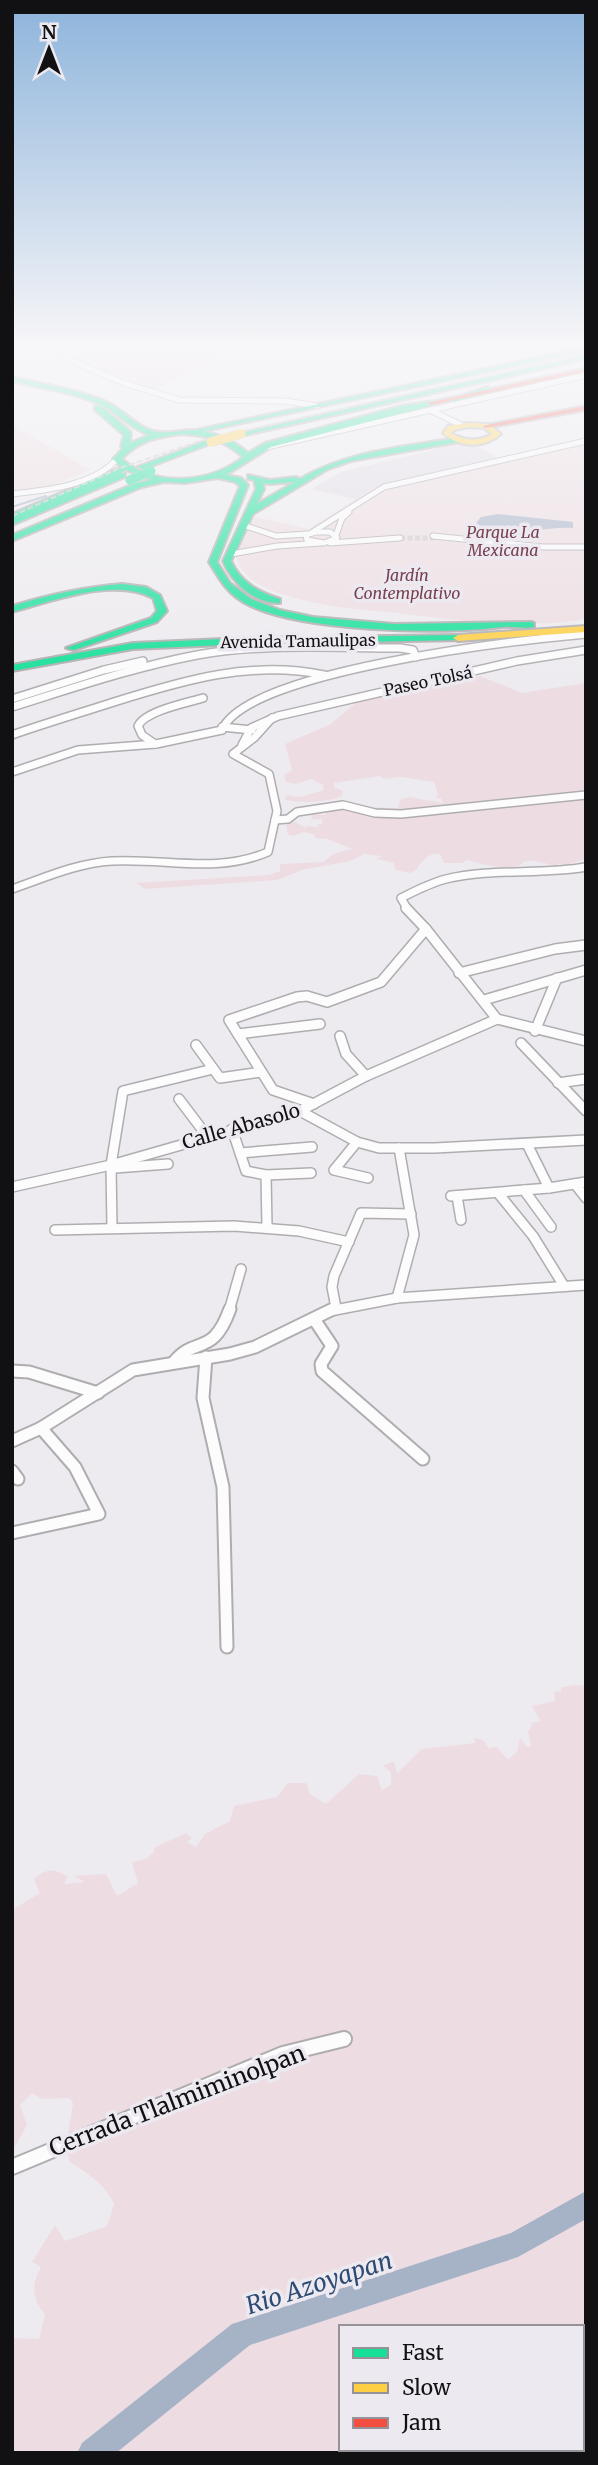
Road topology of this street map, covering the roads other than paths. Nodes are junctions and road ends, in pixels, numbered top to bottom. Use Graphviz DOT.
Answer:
graph roads {
  1 [pos="115,460"];
  2 [pos="116,460"];
  3 [pos="117,460"];
  4 [pos="120,460"];
  5 [pos="132,460"];
  6 [pos="224,460"];
  7 [pos="236,460"];
  8 [pos="335,460"];
  9 [pos="346,460"];
  10 [pos="502,460"];
  11 [pos="465,468"];
  12 [pos="216,475"];
  13 [pos="166,479"];
  14 [pos="258,480"];
  15 [pos="12,494"];
  16 [pos="12,517"];
  17 [pos="246,519"];
  18 [pos="12,523"];
  19 [pos="12,533"];
  20 [pos="261,533"];
  21 [pos="310,533"];
  22 [pos="337,535"];
  23 [pos="223,536"];
  24 [pos="434,537"];
  25 [pos="12,538"];
  26 [pos="321,543"];
  27 [pos="330,543"];
  28 [pos="586,548"];
  29 [pos="258,550"];
  30 [pos="231,554"];
  31 [pos="217,574"];
  32 [pos="237,580"];
  33 [pos="12,609"];
  34 [pos="335,613"];
  35 [pos="586,621"];
  36 [pos="429,623"];
  37 [pos="362,625"];
  38 [pos="586,629"];
  39 [pos="586,634"];
  40 [pos="586,650"];
  41 [pos="416,657"];
  42 [pos="53,658"];
  43 [pos="164,661"];
  44 [pos="12,667"];
  45 [pos="326,676"];
  46 [pos="203,698"];
  47 [pos="12,699"];
  48 [pos="12,707"];
  49 [pos="272,718"];
  50 [pos="222,729"];
  51 [pos="246,732"];
  52 [pos="12,735"];
  53 [pos="257,735"];
  54 [pos="156,744"];
  55 [pos="242,745"];
  56 [pos="12,772"];
  57 [pos="586,794"];
  58 [pos="277,811"];
  59 [pos="297,813"];
  60 [pos="275,820"];
  61 [pos="586,867"];
  62 [pos="12,889"];
  63 [pos="426,929"];
  64 [pos="586,945"];
  65 [pos="586,970"];
  66 [pos="459,973"];
  67 [pos="557,978"];
  68 [pos="484,1000"];
  69 [pos="497,1019"];
  70 [pos="320,1024"];
  71 [pos="535,1031"];
  72 [pos="238,1034"];
  73 [pos="340,1036"];
  74 [pos="586,1041"];
  75 [pos="521,1043"];
  76 [pos="196,1045"];
  77 [pos="213,1069"];
  78 [pos="261,1072"];
  79 [pos="366,1076"];
  80 [pos="586,1079"];
  81 [pos="558,1083"];
  82 [pos="178,1099"];
  83 [pos="314,1104"];
  84 [pos="300,1111"];
  85 [pos="586,1111"];
  86 [pos="232,1129"];
  87 [pos="207,1136"];
  88 [pos="586,1140"];
  89 [pos="357,1142"];
  90 [pos="527,1144"];
  91 [pos="312,1147"];
  92 [pos="399,1148"];
  93 [pos="240,1153"];
  94 [pos="168,1164"];
  95 [pos="111,1166"];
  96 [pos="311,1173"];
  97 [pos="266,1175"];
  98 [pos="368,1178"];
  99 [pos="586,1182"];
  100 [pos="575,1184"];
  101 [pos="12,1187"];
  102 [pos="549,1188"];
  103 [pos="524,1190"];
  104 [pos="498,1193"];
  105 [pos="586,1198"];
  106 [pos="411,1214"];
  107 [pos="461,1220"];
  108 [pos="267,1227"];
  109 [pos="551,1227"];
  110 [pos="112,1228"];
  111 [pos="55,1230"];
  112 [pos="349,1242"];
  113 [pos="241,1269"];
  114 [pos="586,1285"];
  115 [pos="564,1286"];
  116 [pos="397,1298"];
  117 [pos="337,1308"];
  118 [pos="314,1319"];
  119 [pos="206,1357"];
  120 [pos="174,1362"];
  121 [pos="12,1371"];
  122 [pos="98,1392"];
  123 [pos="41,1428"];
  124 [pos="12,1441"];
  125 [pos="423,1459"];
  126 [pos="12,1532"];
  127 [pos="227,1647"];
  128 [pos="345,2039"];
  129 [pos="12,2167"];
  1 -- 16 [label="main road"];
  2 -- 18 [label="main road"];
  3 -- 19 [label="main road"];
  4 -- 15 [label="street"];
  5 -- 13 [label="main road"];
  6 -- 12 [label="main road"];
  7 -- 14 [label="main road"];
  8 -- 14 [label="main road"];
  9 -- 17 [label="main road"];
  10 -- 11 [label="street"];
  11 -- 21 [label="street"];
  11 -- 22 [label="street"];
  12 -- 13 [label="main road"];
  12 -- 23 [label="main road"];
  13 -- 25 [label="main road"];
  14 -- 17 [label="main road"];
  17 -- 20 [label="street"];
  17 -- 30 [label="main road"];
  20 -- 21 [label="street"];
  20 -- 29 [label="street"];
  21 -- 22 [label="street"];
  21 -- 26 [label="street"];
  22 -- 27 [label="street"];
  22 -- 27 [label="street"];
  23 -- 30 [label="main road"];
  23 -- 31 [label="main road"];
  24 -- 28 [label="street"];
  26 -- 27 [label="street"];
  26 -- 29 [label="street"];
  29 -- 30 [label="street"];
  30 -- 32 [label="main road"];
  31 -- 32 [label="main road, Avenida Tamaulipas"];
  31 -- 37 [label="main road, Avenida Tamaulipas"];
  32 -- 34 [label="main road, Avenida Tamaulipas"];
  33 -- 42 [label="main road"];
  34 -- 36 [label="main road, Avenida Tamaulipas"];
  34 -- 37 [label="main road"];
  35 -- 36 [label="main road, Avenida Tamaulipas"];
  36 -- 37 [label="main road, Avenida Tamaulipas"];
  38 -- 42 [label="main road, Avenida Tamaulipas"];
  39 -- 41 [label="street"];
  40 -- 49 [label="street, Paseo Tolsá"];
  41 -- 43 [label="street"];
  41 -- 45 [label="street"];
  42 -- 44 [label="main road"];
  43 -- 47 [label="street"];
  43 -- 48 [label="street"];
  45 -- 50 [label="street"];
  45 -- 52 [label="street"];
  46 -- 54 [label="street"];
  49 -- 51 [label="street, Paseo Tolsá"];
  49 -- 53 [label="street"];
  50 -- 51 [label="street"];
  50 -- 54 [label="street"];
  51 -- 53 [label="street"];
  51 -- 55 [label="street"];
  53 -- 55 [label="street"];
  54 -- 56 [label="street"];
  55 -- 58 [label="street"];
  57 -- 59 [label="street"];
  58 -- 59 [label="street"];
  58 -- 60 [label="street"];
  59 -- 60 [label="street"];
  60 -- 62 [label="street"];
  61 -- 63 [label="street"];
  63 -- 66 [label="street"];
  63 -- 72 [label="street"];
  64 -- 66 [label="street"];
  65 -- 67 [label="street"];
  66 -- 68 [label="street"];
  67 -- 68 [label="street"];
  67 -- 71 [label="street"];
  68 -- 69 [label="street"];
  69 -- 71 [label="street"];
  69 -- 79 [label="street, Calle Abasolo"];
  70 -- 72 [label="street"];
  71 -- 74 [label="street"];
  72 -- 78 [label="street"];
  73 -- 79 [label="street"];
  75 -- 81 [label="street"];
  76 -- 77 [label="street"];
  77 -- 78 [label="street"];
  77 -- 95 [label="street"];
  78 -- 83 [label="street"];
  79 -- 83 [label="street, Calle Abasolo"];
  80 -- 81 [label="street"];
  81 -- 85 [label="street"];
  82 -- 87 [label="street"];
  83 -- 84 [label="street, Calle Abasolo"];
  84 -- 86 [label="street, Calle Abasolo"];
  84 -- 89 [label="street"];
  86 -- 87 [label="street, Calle Abasolo"];
  86 -- 93 [label="street"];
  87 -- 95 [label="street, Calle Abasolo"];
  88 -- 90 [label="street"];
  89 -- 92 [label="street"];
  89 -- 98 [label="street"];
  90 -- 92 [label="street"];
  90 -- 102 [label="street"];
  91 -- 93 [label="street"];
  92 -- 106 [label="street"];
  93 -- 97 [label="street"];
  94 -- 95 [label="street"];
  95 -- 101 [label="street, Calle Abasolo"];
  95 -- 110 [label="street"];
  96 -- 97 [label="street"];
  97 -- 108 [label="street"];
  99 -- 100 [label="street"];
  100 -- 102 [label="street"];
  100 -- 105 [label="street"];
  102 -- 103 [label="street"];
  103 -- 104 [label="street"];
  103 -- 109 [label="street"];
  104 -- 107 [label="street"];
  104 -- 115 [label="street"];
  106 -- 112 [label="street"];
  106 -- 116 [label="street"];
  108 -- 110 [label="street"];
  108 -- 112 [label="street"];
  110 -- 111 [label="street"];
  112 -- 117 [label="street"];
  113 -- 120 [label="street"];
  114 -- 115 [label="street"];
  115 -- 116 [label="street"];
  116 -- 117 [label="street"];
  117 -- 118 [label="street"];
  118 -- 119 [label="street"];
  118 -- 125 [label="street"];
  119 -- 120 [label="street"];
  119 -- 127 [label="street"];
  120 -- 122 [label="street"];
  121 -- 122 [label="street"];
  122 -- 123 [label="street"];
  123 -- 124 [label="street"];
  123 -- 126 [label="street"];
  128 -- 129 [label="street, Cerrada Tlalmiminolpan"];
}
